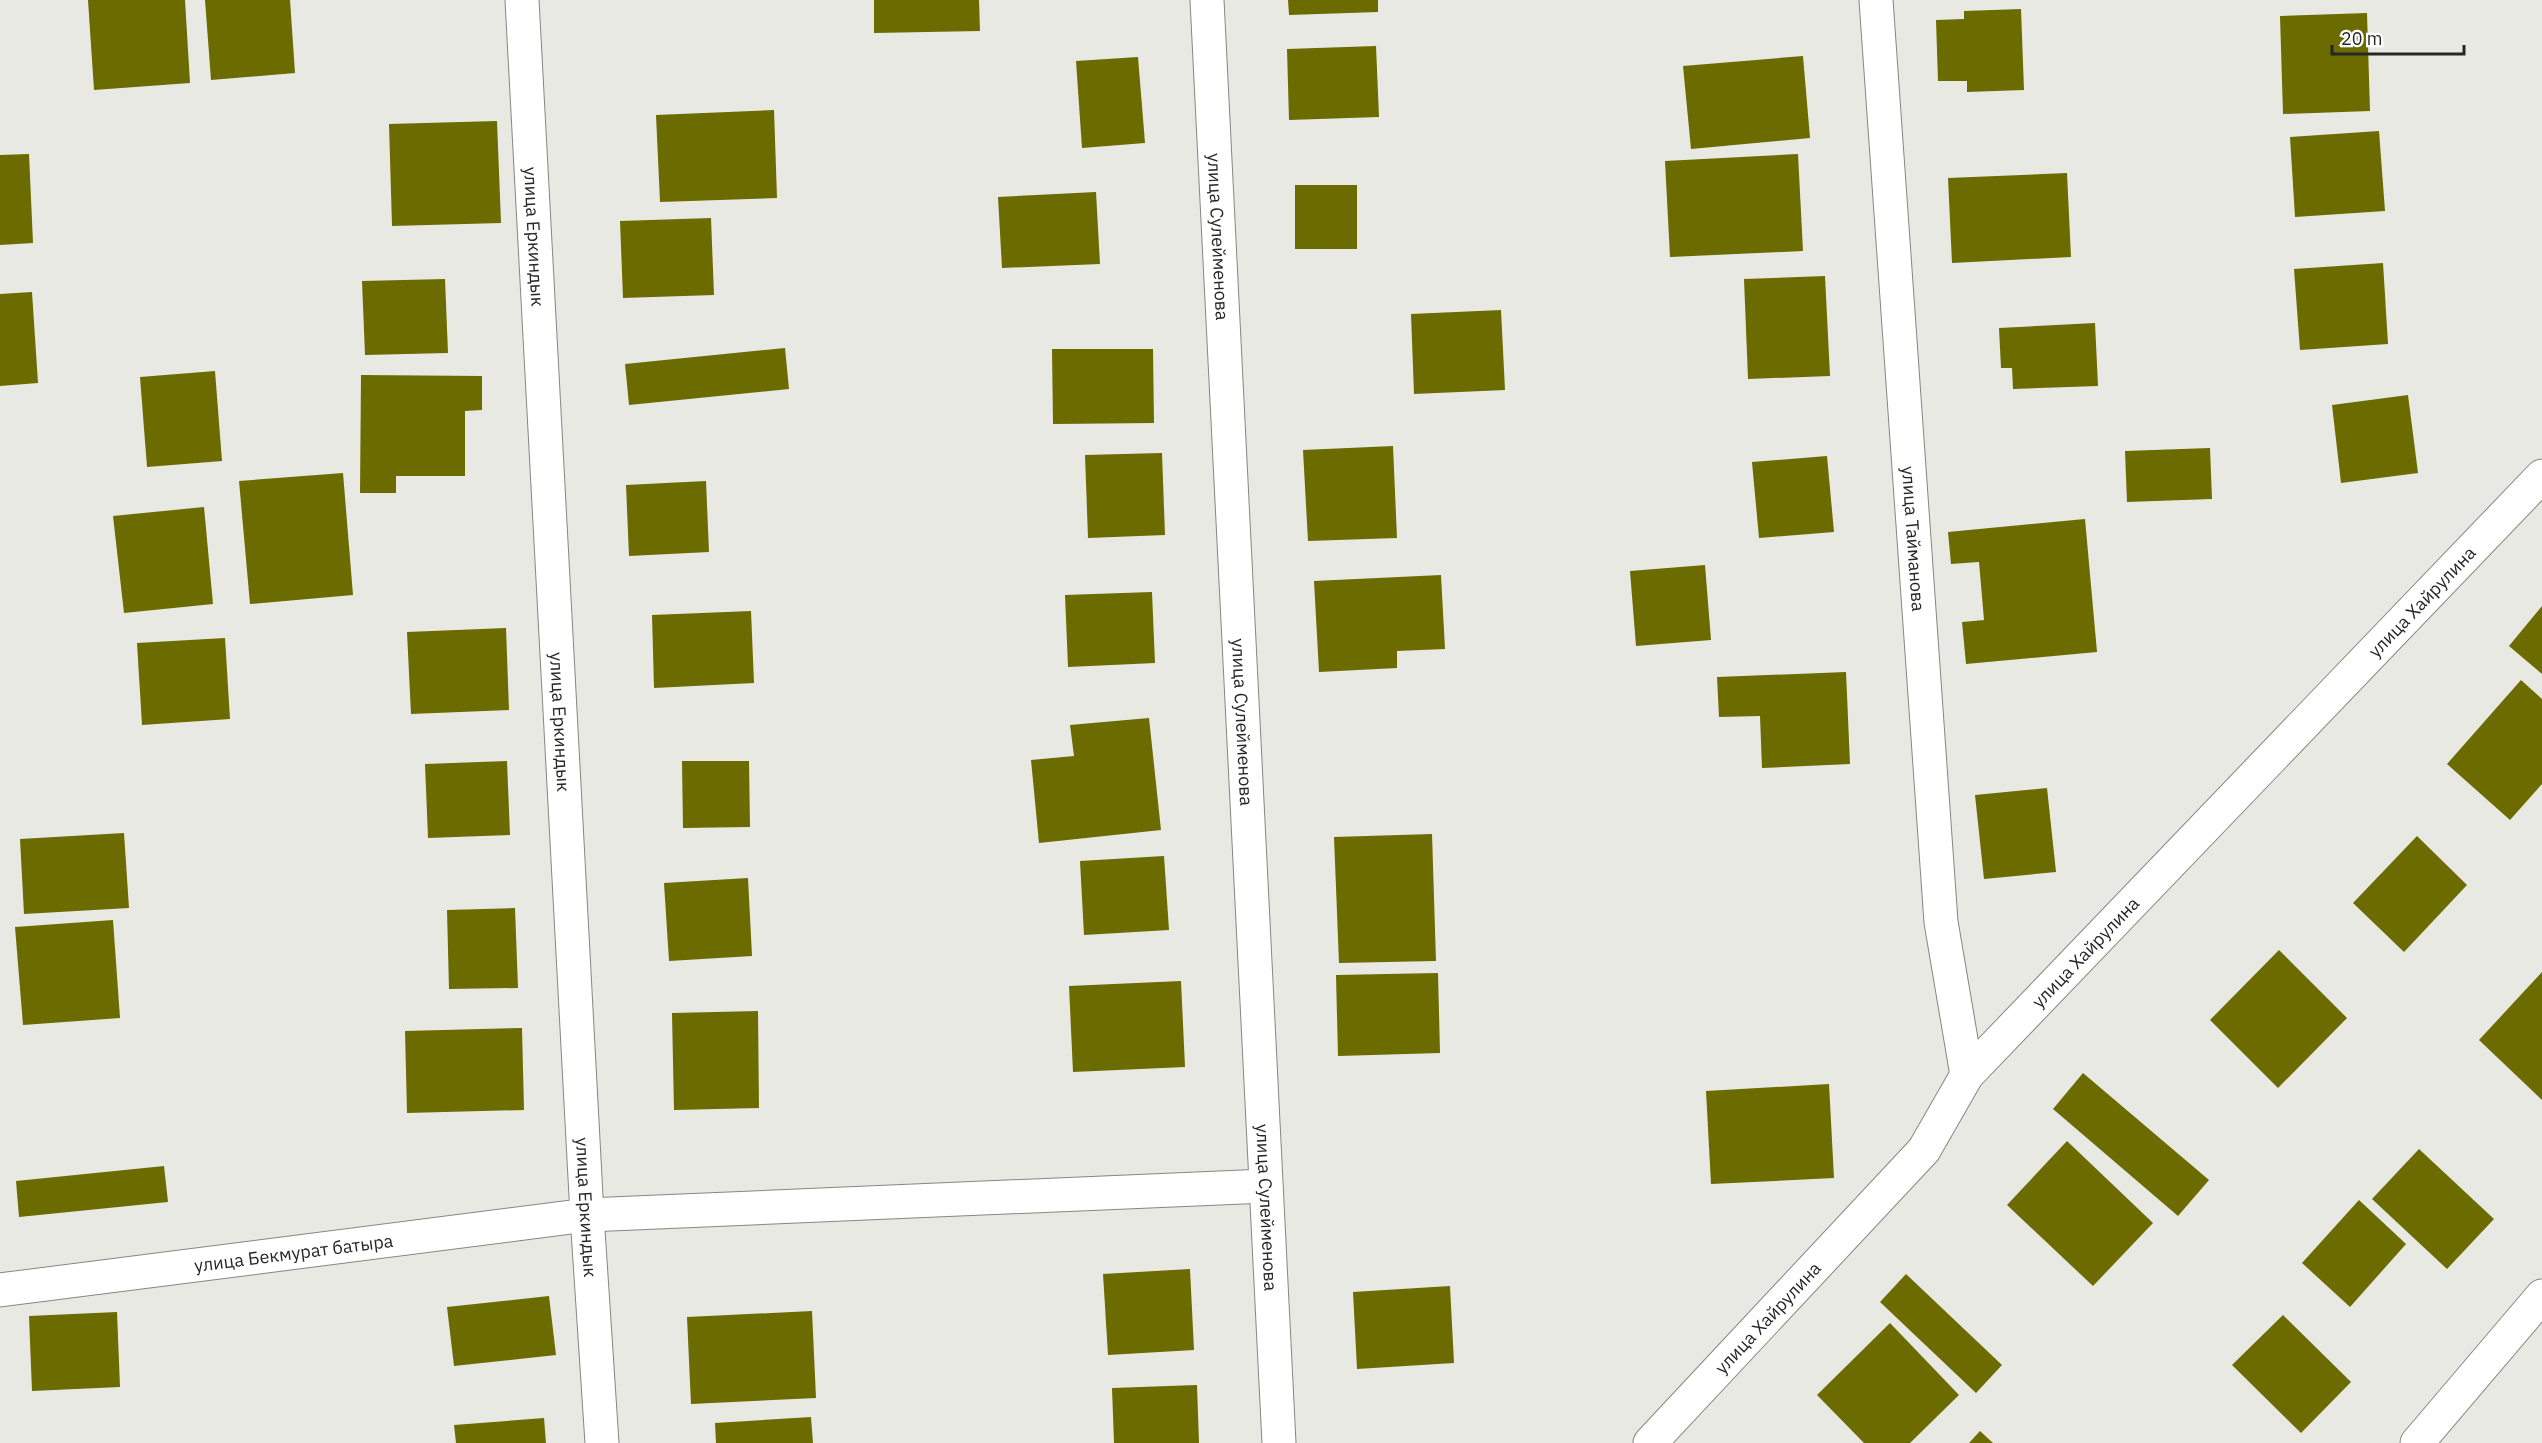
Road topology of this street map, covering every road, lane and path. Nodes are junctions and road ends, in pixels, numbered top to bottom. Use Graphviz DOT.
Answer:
graph roads {
  1 [pos="522,0"];
  2 [pos="1207,0"];
  3 [pos="1876,0"];
  4 [pos="2542,476"];
  5 [pos="1967,1075"];
  6 [pos="1266,1186"];
  7 [pos="586,1215"];
  8 [pos="0,1290"];
  9 [pos="2542,1296"];
  10 [pos="602,1443"];
  11 [pos="1279,1443"];
  12 [pos="1650,1443"];
  13 [pos="2417,1443"];
  1 -- 7 [label="street, улица Еркиндык"];
  2 -- 6 [label="street, улица Сулейменова"];
  3 -- 5 [label="street, улица Тайманова"];
  4 -- 5 [label="street, улица Хайрулина"];
  5 -- 12 [label="street, улица Хайрулина"];
  6 -- 7 [label="street, улица Бекмурат батыра"];
  6 -- 11 [label="street, улица Сулейменова"];
  7 -- 8 [label="street, улица Бекмурат батыра"];
  7 -- 10 [label="street, улица Еркиндык"];
  9 -- 13 [label="street"];
}
